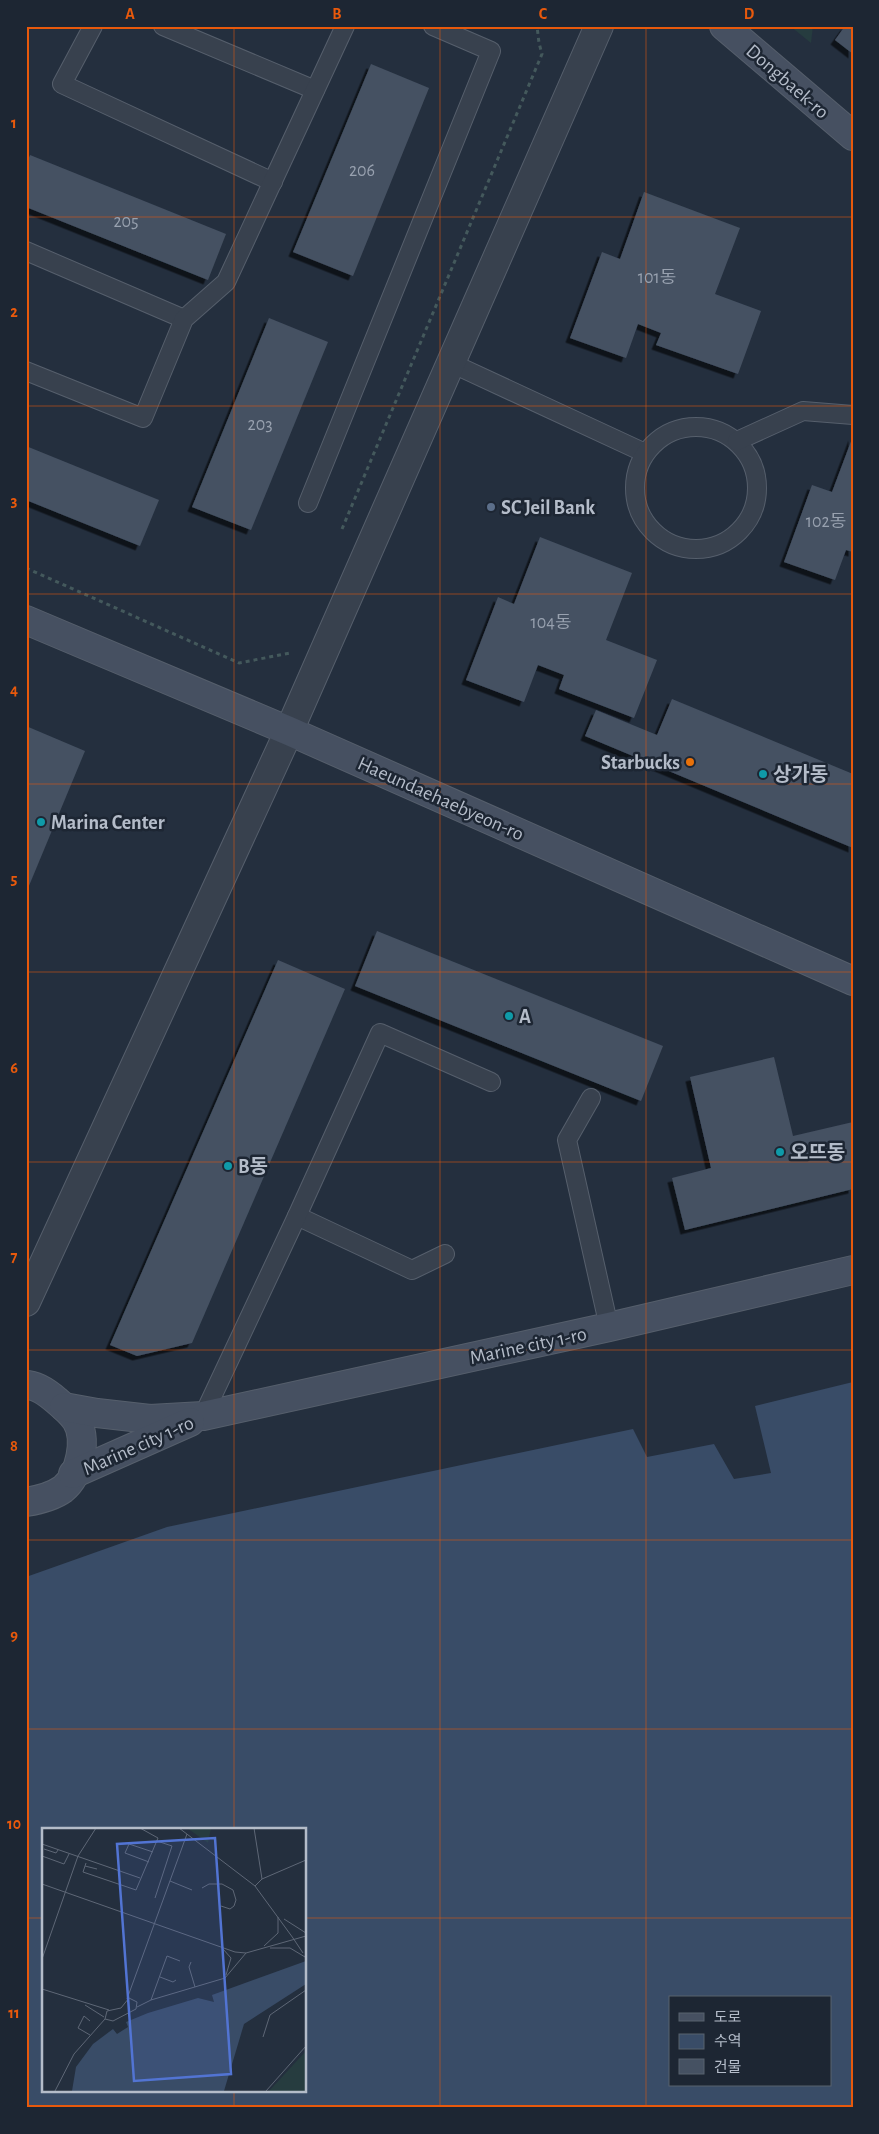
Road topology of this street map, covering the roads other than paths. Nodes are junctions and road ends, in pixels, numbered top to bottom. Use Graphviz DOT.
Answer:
graph roads {
  1 [pos="92,26"];
  2 [pos="163,26"];
  3 [pos="345,26"];
  4 [pos="433,26"];
  5 [pos="600,26"];
  6 [pos="724,26"];
  7 [pos="315,90"];
  8 [pos="853,136"];
  9 [pos="273,182"];
  10 [pos="26,251"];
  11 [pos="184,319"];
  12 [pos="451,363"];
  13 [pos="26,371"];
  14 [pos="853,415"];
  15 [pos="737,441"];
  16 [pos="646,453"];
  17 [pos="308,503"];
  18 [pos="26,620"];
  19 [pos="289,731"];
  20 [pos="853,981"];
  21 [pos="491,1082"];
  22 [pos="591,1098"];
  23 [pos="297,1216"];
  24 [pos="445,1254"];
  25 [pos="853,1270"];
  26 [pos="26,1302"];
  27 [pos="610,1327"];
  28 [pos="28,1382"];
  29 [pos="64,1407"];
  30 [pos="203,1416"];
  31 [pos="73,1474"];
  32 [pos="26,1502"];
  1 -- 9 [label="lane"];
  2 -- 7 [label="lane"];
  3 -- 7 [label="lane"];
  4 -- 17 [label="lane"];
  5 -- 12 [label="street"];
  6 -- 8 [label="main road, Dongbaek-ro"];
  7 -- 9 [label="lane"];
  9 -- 11 [label="lane"];
  10 -- 11 [label="lane"];
  11 -- 13 [label="lane"];
  12 -- 16 [label="lane"];
  12 -- 19 [label="street"];
  14 -- 15 [label="lane"];
  15 -- 16 [label="lane"];
  15 -- 16 [label="lane"];
  18 -- 19 [label="main road, Haeundaehaebyeon-ro"];
  19 -- 20 [label="main road, Haeundaehaebyeon-ro"];
  19 -- 26 [label="street"];
  21 -- 23 [label="lane"];
  22 -- 27 [label="lane"];
  23 -- 24 [label="lane"];
  23 -- 30 [label="lane"];
  25 -- 27 [label="main road, Marine city 1-ro"];
  27 -- 30 [label="main road, Marine city 1-ro"];
  28 -- 29 [label="main road"];
  29 -- 30 [label="main road, Marine city 1-ro"];
  29 -- 31 [label="main road"];
  30 -- 31 [label="main road, Marine city 1-ro"];
  31 -- 32 [label="main road"];
}
